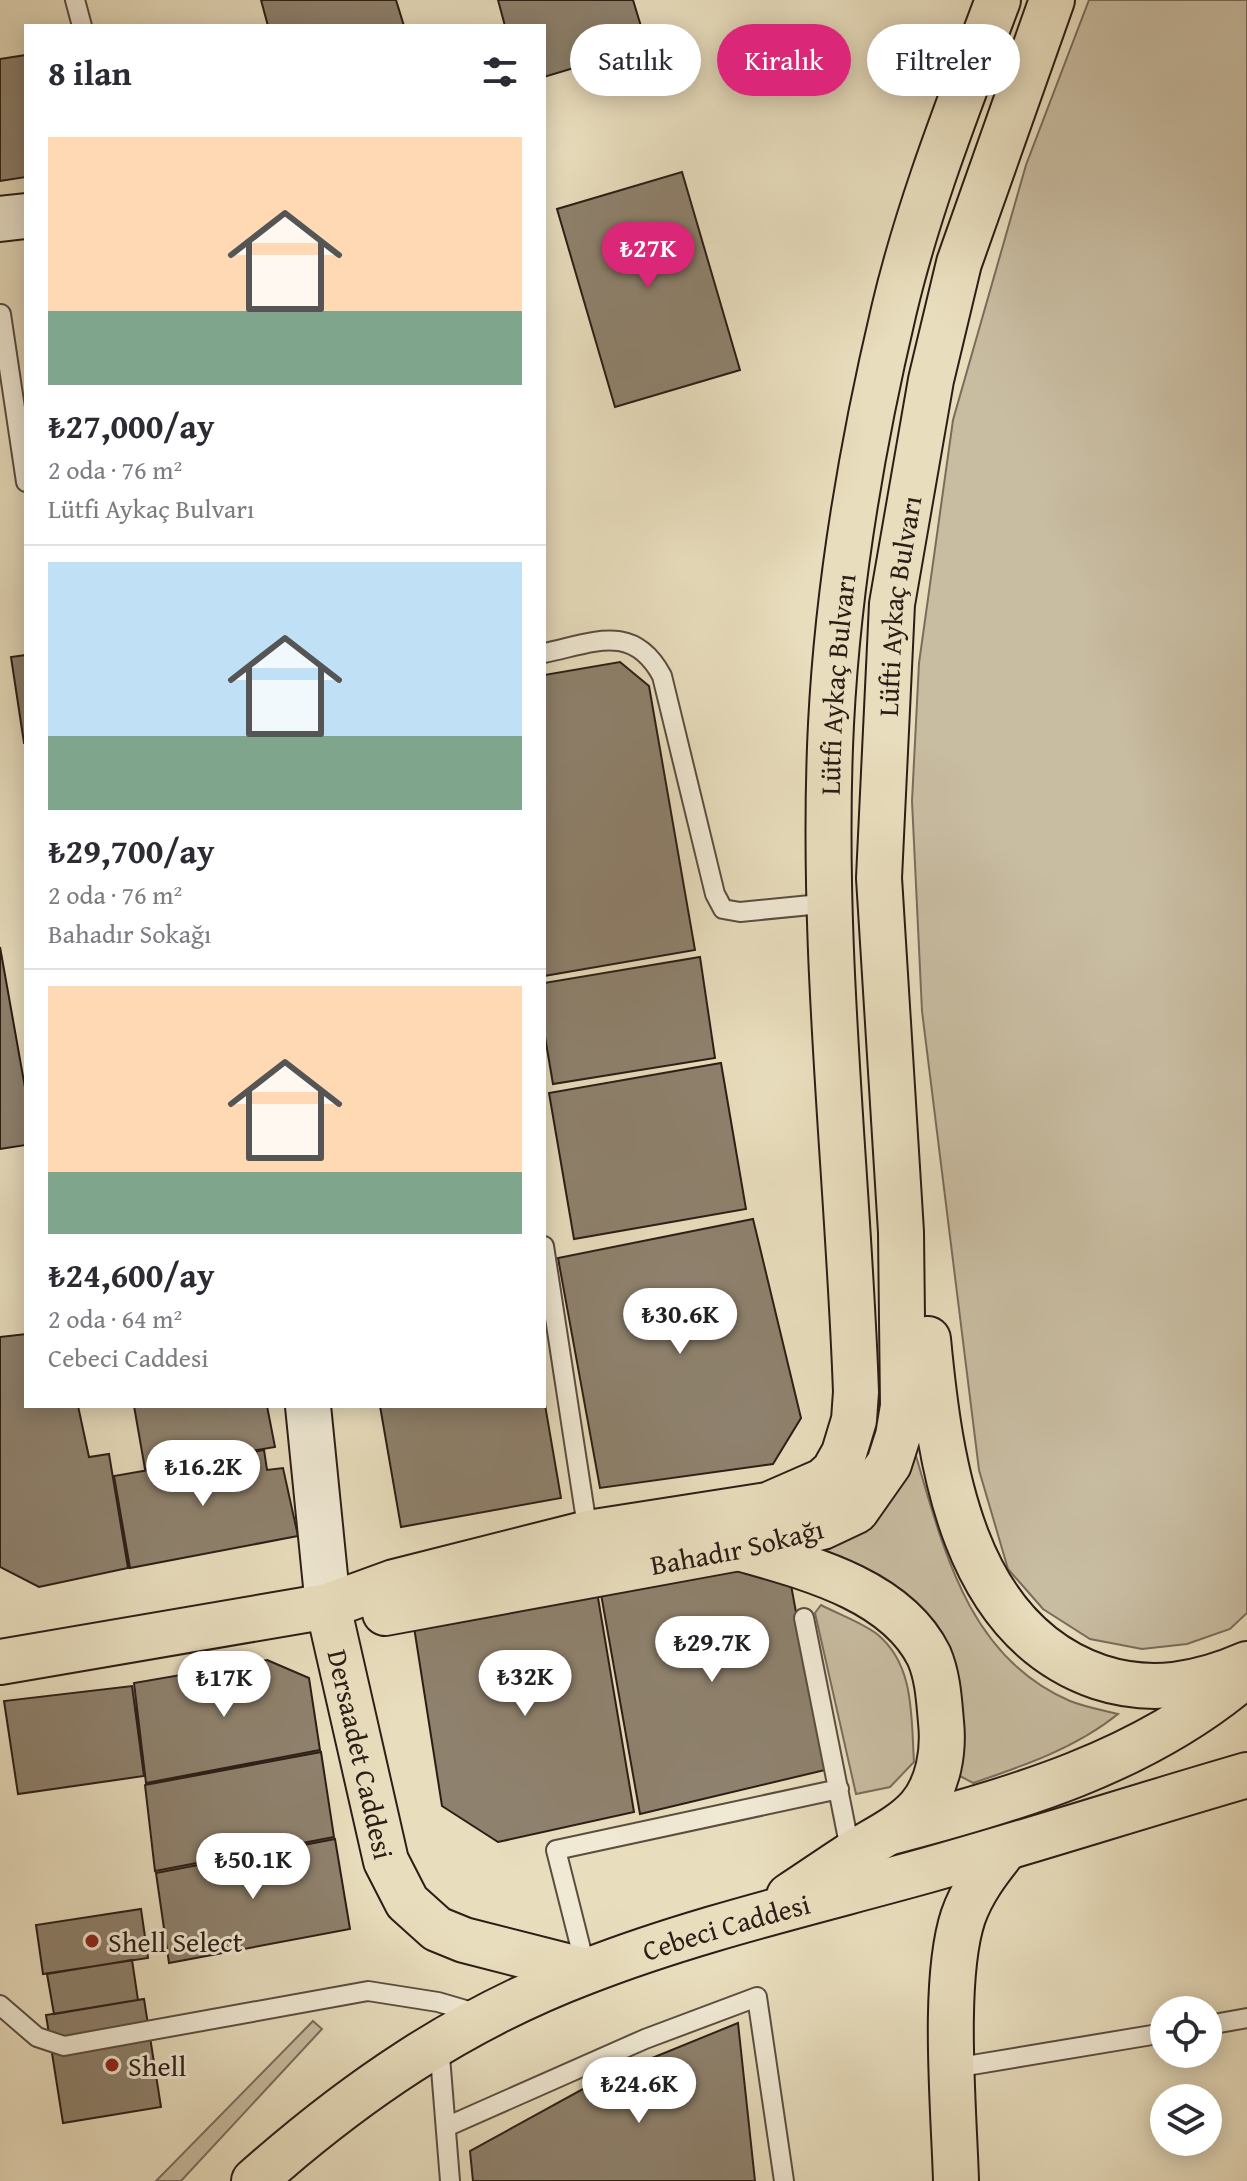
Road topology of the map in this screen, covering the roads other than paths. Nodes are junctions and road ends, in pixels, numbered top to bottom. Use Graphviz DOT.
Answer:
graph roads {
  1 [pos="75,0"];
  2 [pos="998,0"];
  3 [pos="1052,0"];
  4 [pos="81,24"];
  5 [pos="24,216"];
  6 [pos="0,219"];
  7 [pos="1,314"];
  8 [pos="24,469"];
  9 [pos="546,653"];
  10 [pos="832,903"];
  11 [pos="901,1232"];
  12 [pos="546,1259"];
  13 [pos="856,1392"];
  14 [pos="308,1408"];
  15 [pos="588,1533"];
  16 [pos="739,1548"];
  17 [pos="328,1606"];
  18 [pos="804,1618"];
  19 [pos="3,1660"];
  20 [pos="1247,1664"];
  21 [pos="1247,1674"];
  22 [pos="1247,1775"];
  23 [pos="839,1789"];
  24 [pos="890,1832"];
  25 [pos="1005,1849"];
  26 [pos="851,1854"];
  27 [pos="760,1916"];
  28 [pos="586,1971"];
  29 [pos="0,2005"];
  30 [pos="486,2016"];
  31 [pos="1247,2018"];
  32 [pos="1222,2022"];
  33 [pos="1150,2035"];
  34 [pos="439,2044"];
  35 [pos="954,2068"];
  36 [pos="446,2127"];
  37 [pos="254,2181"];
  38 [pos="450,2181"];
  39 [pos="784,2181"];
  40 [pos="956,2181"];
  1 -- 4 [label="lane"];
  2 -- 10 [label="main road, Lütfi Aykaç Bulvarı"];
  3 -- 11 [label="main road, Lüfti Aykaç Bulvarı"];
  5 -- 6 [label="street"];
  7 -- 8 [label="lane"];
  9 -- 10 [label="lane"];
  10 -- 13 [label="main road, Lütfi Aykaç Bulvarı"];
  11 -- 16 [label="main road, Bahadır Sokağı"];
  11 -- 20 [label="main road"];
  12 -- 15 [label="lane"];
  13 -- 15 [label="main road, Bahadır Sokağı"];
  14 -- 17 [label="street, Dersaadet Caddesi"];
  15 -- 17 [label="main road, Bahadır Sokağı"];
  16 -- 17 [label="main road, Bahadır Sokağı"];
  16 -- 24 [label="main road"];
  17 -- 19 [label="main road, Bahadır Sokağı"];
  17 -- 28 [label="main road, Dersaadet Caddesi"];
  18 -- 23 [label="lane"];
  21 -- 24 [label="main road"];
  22 -- 25 [label="main road, Cebeci Caddesi"];
  23 -- 26 [label="lane"];
  23 -- 28 [label="lane"];
  24 -- 26 [label="main road"];
  25 -- 27 [label="main road, Cebeci Caddesi"];
  25 -- 35 [label="main road"];
  26 -- 27 [label="main road"];
  27 -- 28 [label="main road, Cebeci Caddesi"];
  28 -- 30 [label="main road, Cebeci Caddesi"];
  29 -- 30 [label="lane"];
  30 -- 34 [label="main road, Cebeci Caddesi"];
  31 -- 32 [label="lane"];
  33 -- 35 [label="lane"];
  34 -- 36 [label="lane"];
  34 -- 37 [label="main road, Cebeci Caddesi"];
  35 -- 40 [label="main road"];
  36 -- 38 [label="lane"];
  36 -- 39 [label="lane"];
}
